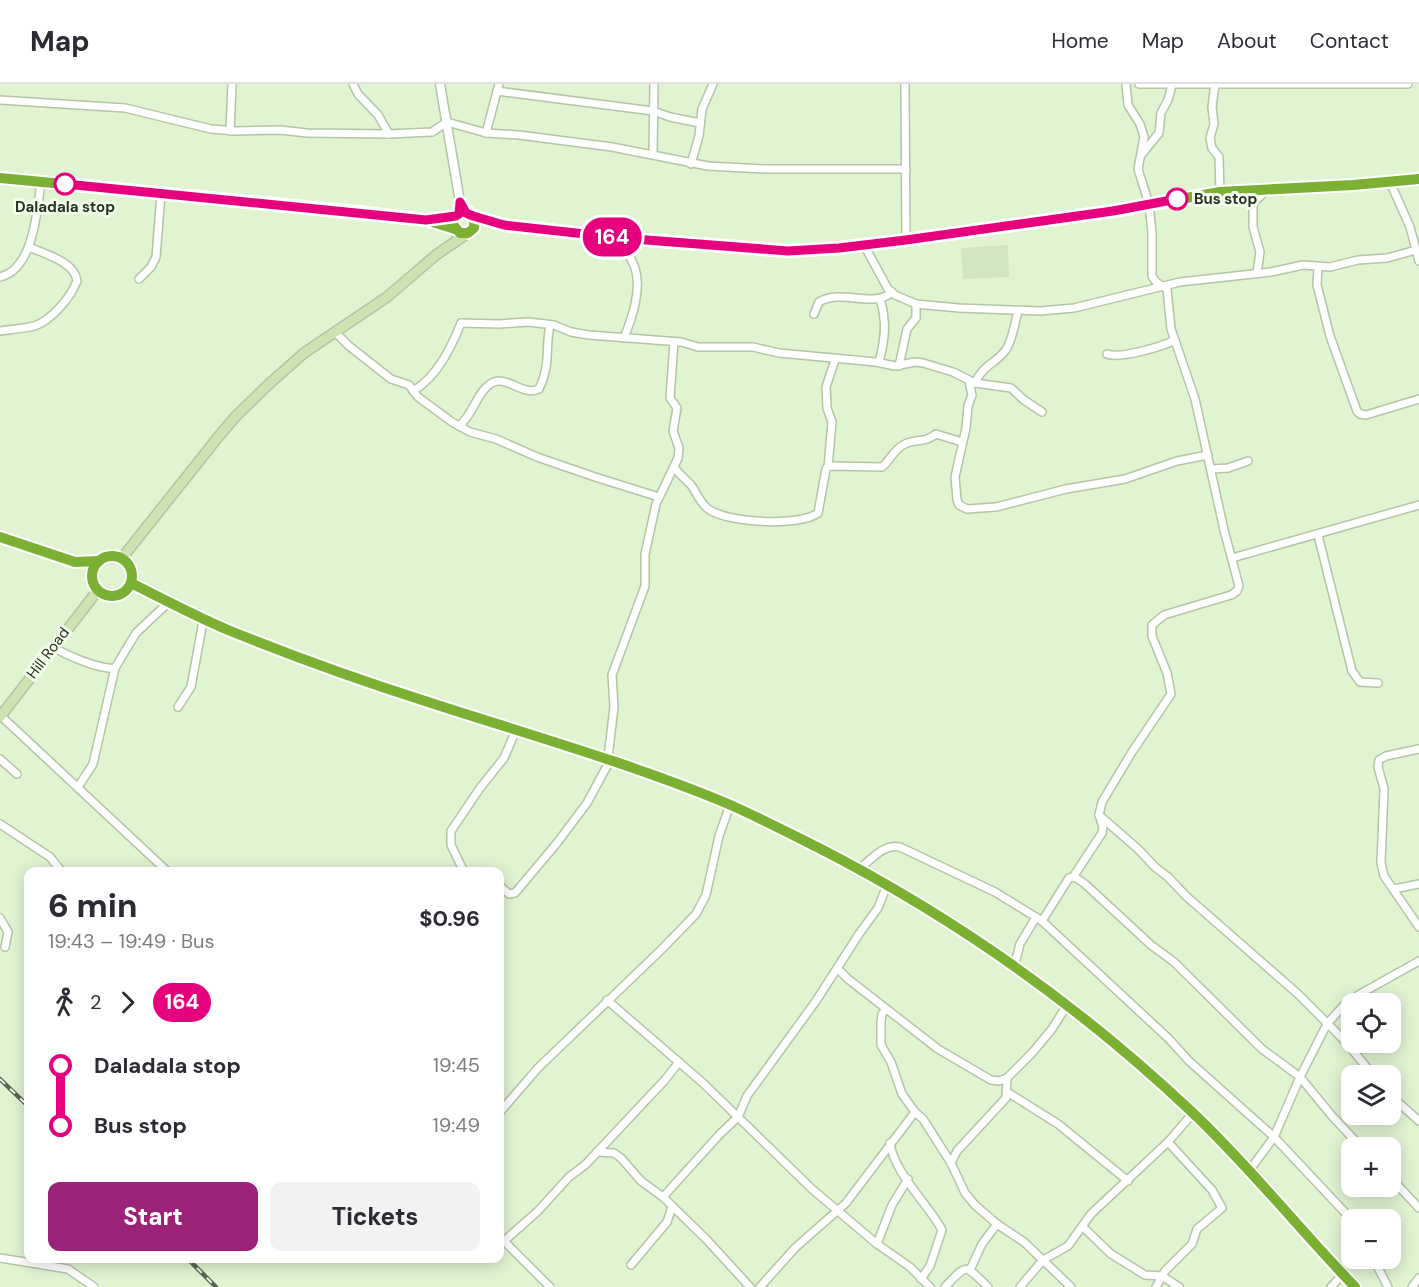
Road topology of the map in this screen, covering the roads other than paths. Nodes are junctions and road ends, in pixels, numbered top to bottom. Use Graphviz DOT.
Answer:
graph roads {
  1 [pos="232,84"];
  2 [pos="353,84"];
  3 [pos="440,84"];
  4 [pos="654,84"];
  5 [pos="713,84"];
  6 [pos="905,84"];
  7 [pos="1126,84"];
  8 [pos="1139,84"];
  9 [pos="1215,84"];
  10 [pos="1280,84"];
  11 [pos="1408,84"];
  12 [pos="1172,85"];
  13 [pos="498,88"];
  14 [pos="0,100"];
  15 [pos="652,111"];
  16 [pos="447,122"];
  17 [pos="700,123"];
  18 [pos="230,131"];
  19 [pos="486,133"];
  20 [pos="389,134"];
  21 [pos="653,154"];
  22 [pos="1139,156"];
  23 [pos="691,164"];
  24 [pos="906,169"];
  25 [pos="0,177"];
  26 [pos="1419,179"];
  27 [pos="41,182"];
  28 [pos="1390,182"];
  29 [pos="1268,189"];
  30 [pos="1220,192"];
  31 [pos="161,194"];
  32 [pos="460,202"];
  33 [pos="1149,204"];
  34 [pos="456,216"];
  35 [pos="426,220"];
  36 [pos="471,226"];
  37 [pos="455,229"];
  38 [pos="621,238"];
  39 [pos="906,240"];
  40 [pos="864,245"];
  41 [pos="29,247"];
  42 [pos="1416,250"];
  43 [pos="436,255"];
  44 [pos="1419,261"];
  45 [pos="1318,267"];
  46 [pos="1257,273"];
  47 [pos="0,277"];
  48 [pos="139,279"];
  49 [pos="1164,286"];
  50 [pos="892,292"];
  51 [pos="880,299"];
  52 [pos="916,304"];
  53 [pos="1018,311"];
  54 [pos="814,314"];
  55 [pos="550,325"];
  56 [pos="0,331"];
  57 [pos="335,332"];
  58 [pos="624,338"];
  59 [pos="1174,340"];
  60 [pos="674,342"];
  61 [pos="1107,354"];
  62 [pos="836,360"];
  63 [pos="879,362"];
  64 [pos="898,366"];
  65 [pos="972,382"];
  66 [pos="413,391"];
  67 [pos="1419,399"];
  68 [pos="1042,412"];
  69 [pos="459,426"];
  70 [pos="962,442"];
  71 [pos="1208,455"];
  72 [pos="1248,461"];
  73 [pos="674,467"];
  74 [pos="828,467"];
  75 [pos="1212,469"];
  76 [pos="659,497"];
  77 [pos="1419,505"];
  78 [pos="1318,535"];
  79 [pos="0,537"];
  80 [pos="122,558"];
  81 [pos="1232,558"];
  82 [pos="99,561"];
  83 [pos="75,562"];
  84 [pos="92,578"];
  85 [pos="131,583"];
  86 [pos="98,590"];
  87 [pos="169,602"];
  88 [pos="202,617"];
  89 [pos="53,647"];
  90 [pos="116,668"];
  91 [pos="1378,683"];
  92 [pos="178,707"];
  93 [pos="0,717"];
  94 [pos="516,730"];
  95 [pos="1419,749"];
  96 [pos="0,759"];
  97 [pos="609,759"];
  98 [pos="17,774"];
  99 [pos="78,787"];
  100 [pos="730,805"];
  101 [pos="1099,815"];
  102 [pos="0,825"];
  103 [pos="58,867"];
  104 [pos="163,867"];
  105 [pos="461,867"];
  106 [pos="859,869"];
  107 [pos="1073,877"];
  108 [pos="1419,884"];
  109 [pos="887,885"];
  110 [pos="504,889"];
  111 [pos="1394,889"];
  112 [pos="0,918"];
  113 [pos="1039,919"];
  114 [pos="1419,927"];
  115 [pos="5,947"];
  116 [pos="1419,961"];
  117 [pos="1014,967"];
  118 [pos="838,969"];
  119 [pos="607,1000"];
  120 [pos="1067,1005"];
  121 [pos="886,1009"];
  122 [pos="1327,1024"];
  123 [pos="679,1062"];
  124 [pos="1364,1065"];
  125 [pos="1007,1077"];
  126 [pos="1300,1077"];
  127 [pos="1007,1092"];
  128 [pos="1401,1105"];
  129 [pos="504,1107"];
  130 [pos="915,1112"];
  131 [pos="1193,1113"];
  132 [pos="738,1117"];
  133 [pos="1419,1121"];
  134 [pos="1274,1137"];
  135 [pos="1352,1137"];
  136 [pos="1168,1142"];
  137 [pos="890,1143"];
  138 [pos="597,1152"];
  139 [pos="951,1163"];
  140 [pos="1250,1171"];
  141 [pos="908,1179"];
  142 [pos="1128,1181"];
  143 [pos="1401,1189"];
  144 [pos="663,1197"];
  145 [pos="672,1207"];
  146 [pos="1419,1208"];
  147 [pos="1342,1209"];
  148 [pos="838,1212"];
  149 [pos="997,1224"];
  150 [pos="1083,1227"];
  151 [pos="504,1237"];
  152 [pos="504,1241"];
  153 [pos="877,1244"];
  154 [pos="0,1258"];
  155 [pos="1043,1260"];
  156 [pos="24,1262"];
  157 [pos="32,1263"];
  158 [pos="631,1265"];
  159 [pos="1379,1269"];
  160 [pos="970,1270"];
  161 [pos="1343,1274"];
  162 [pos="1162,1276"];
  163 [pos="1419,1278"];
  164 [pos="921,1279"];
  165 [pos="94,1287"];
  166 [pos="550,1287"];
  167 [pos="750,1287"];
  168 [pos="760,1287"];
  169 [pos="930,1287"];
  170 [pos="945,1287"];
  171 [pos="988,1287"];
  172 [pos="1020,1287"];
  173 [pos="1071,1287"];
  174 [pos="1156,1287"];
  175 [pos="1179,1287"];
  176 [pos="1331,1287"];
  177 [pos="1356,1287"];
  178 [pos="1388,1287"];
  179 [pos="1412,1287"];
  1 -- 18 [label="street"];
  2 -- 20 [label="street"];
  3 -- 16 [label="street"];
  4 -- 15 [label="street"];
  5 -- 17 [label="street"];
  6 -- 24 [label="street"];
  7 -- 22 [label="street"];
  8 -- 12 [label="street"];
  9 -- 10 [label="street"];
  9 -- 12 [label="street"];
  9 -- 30 [label="street"];
  10 -- 11 [label="street"];
  12 -- 22 [label="street"];
  13 -- 15 [label="street"];
  13 -- 19 [label="street"];
  14 -- 18 [label="street"];
  15 -- 17 [label="street"];
  15 -- 21 [label="street"];
  16 -- 19 [label="street"];
  16 -- 20 [label="street"];
  16 -- 32 [label="street"];
  17 -- 23 [label="street"];
  18 -- 20 [label="street"];
  19 -- 21 [label="street"];
  21 -- 23 [label="street"];
  22 -- 33 [label="street"];
  23 -- 24 [label="street"];
  24 -- 39 [label="street"];
  25 -- 27 [label="highway"];
  26 -- 28 [label="highway"];
  27 -- 31 [label="highway"];
  27 -- 41 [label="street"];
  28 -- 29 [label="highway"];
  28 -- 42 [label="street"];
  29 -- 30 [label="highway"];
  29 -- 46 [label="street"];
  30 -- 33 [label="highway"];
  31 -- 35 [label="highway"];
  31 -- 48 [label="street"];
  32 -- 34 [label="highway"];
  32 -- 36 [label="highway"];
  33 -- 39 [label="highway"];
  33 -- 49 [label="street"];
  34 -- 35 [label="highway"];
  34 -- 37 [label="highway"];
  35 -- 37 [label="highway"];
  36 -- 37 [label="highway"];
  36 -- 38 [label="highway"];
  36 -- 43 [label="main road"];
  37 -- 43 [label="main road"];
  38 -- 40 [label="highway"];
  38 -- 58 [label="street"];
  39 -- 40 [label="highway"];
  40 -- 50 [label="street"];
  41 -- 47 [label="street"];
  41 -- 56 [label="street"];
  42 -- 44 [label="street"];
  42 -- 45 [label="street"];
  43 -- 57 [label="main road"];
  45 -- 46 [label="street"];
  45 -- 67 [label="street"];
  46 -- 49 [label="street"];
  49 -- 53 [label="street"];
  49 -- 59 [label="street"];
  50 -- 51 [label="street"];
  50 -- 52 [label="street"];
  51 -- 54 [label="street"];
  51 -- 63 [label="street"];
  52 -- 53 [label="street"];
  52 -- 64 [label="street"];
  53 -- 65 [label="street"];
  55 -- 58 [label="street"];
  55 -- 66 [label="street"];
  55 -- 69 [label="street"];
  57 -- 66 [label="street"];
  57 -- 80 [label="main road"];
  58 -- 60 [label="street"];
  59 -- 61 [label="street"];
  59 -- 71 [label="street"];
  60 -- 62 [label="street"];
  60 -- 73 [label="street"];
  62 -- 63 [label="street"];
  62 -- 74 [label="street"];
  63 -- 64 [label="street"];
  64 -- 65 [label="street"];
  65 -- 68 [label="street"];
  65 -- 70 [label="street"];
  66 -- 69 [label="street"];
  69 -- 76 [label="street"];
  70 -- 71 [label="street"];
  70 -- 74 [label="street"];
  71 -- 75 [label="street"];
  72 -- 75 [label="street"];
  73 -- 74 [label="street"];
  73 -- 76 [label="street"];
  75 -- 81 [label="street"];
  76 -- 97 [label="street"];
  77 -- 78 [label="street"];
  78 -- 81 [label="street"];
  78 -- 91 [label="street"];
  79 -- 83 [label="highway"];
  80 -- 82 [label="highway"];
  80 -- 85 [label="highway"];
  81 -- 101 [label="street"];
  82 -- 83 [label="highway"];
  82 -- 84 [label="highway"];
  83 -- 84 [label="highway"];
  84 -- 86 [label="highway"];
  85 -- 86 [label="highway"];
  85 -- 87 [label="highway"];
  86 -- 89 [label="main road, Hill Road"];
  87 -- 88 [label="highway"];
  87 -- 90 [label="street"];
  88 -- 92 [label="street"];
  88 -- 94 [label="highway"];
  89 -- 90 [label="street"];
  89 -- 93 [label="main road, Hill Road"];
  90 -- 99 [label="street"];
  93 -- 99 [label="street"];
  94 -- 97 [label="highway"];
  94 -- 105 [label="street"];
  95 -- 111 [label="street"];
  96 -- 98 [label="street"];
  97 -- 100 [label="highway"];
  97 -- 110 [label="street"];
  99 -- 104 [label="street"];
  100 -- 106 [label="highway"];
  100 -- 119 [label="street"];
  101 -- 107 [label="street"];
  101 -- 122 [label="street"];
  102 -- 103 [label="street"];
  106 -- 109 [label="highway"];
  106 -- 113 [label="street"];
  107 -- 113 [label="street"];
  107 -- 126 [label="street"];
  108 -- 111 [label="street"];
  109 -- 117 [label="highway"];
  109 -- 118 [label="street"];
  111 -- 114 [label="street"];
  112 -- 115 [label="street"];
  113 -- 117 [label="street"];
  113 -- 134 [label="street"];
  116 -- 122 [label="street"];
  117 -- 120 [label="highway"];
  118 -- 121 [label="street"];
  118 -- 132 [label="street"];
  119 -- 123 [label="street"];
  119 -- 129 [label="street"];
  120 -- 125 [label="street"];
  120 -- 131 [label="highway"];
  121 -- 125 [label="street"];
  121 -- 130 [label="street"];
  122 -- 124 [label="street"];
  122 -- 126 [label="street"];
  123 -- 132 [label="street"];
  123 -- 138 [label="street"];
  125 -- 127 [label="street"];
  126 -- 134 [label="street"];
  126 -- 135 [label="street"];
  127 -- 139 [label="street"];
  127 -- 142 [label="street"];
  128 -- 133 [label="street"];
  130 -- 137 [label="street"];
  130 -- 139 [label="street"];
  131 -- 136 [label="street"];
  131 -- 140 [label="highway"];
  132 -- 144 [label="street"];
  132 -- 148 [label="street"];
  134 -- 140 [label="street"];
  134 -- 147 [label="street"];
  136 -- 142 [label="street"];
  136 -- 162 [label="street"];
  137 -- 141 [label="street"];
  137 -- 148 [label="street"];
  138 -- 144 [label="street"];
  138 -- 151 [label="street"];
  139 -- 149 [label="street"];
  140 -- 161 [label="highway"];
  141 -- 153 [label="street"];
  141 -- 164 [label="street"];
  142 -- 150 [label="street"];
  143 -- 146 [label="street"];
  144 -- 145 [label="street"];
  145 -- 158 [label="street"];
  145 -- 167 [label="street"];
  148 -- 153 [label="street"];
  148 -- 168 [label="street"];
  149 -- 155 [label="street"];
  149 -- 160 [label="street"];
  150 -- 155 [label="street"];
  150 -- 162 [label="street"];
  152 -- 166 [label="street"];
  153 -- 164 [label="street"];
  154 -- 156 [label="street"];
  155 -- 172 [label="street"];
  155 -- 173 [label="street"];
  157 -- 165 [label="street"];
  159 -- 178 [label="street"];
  160 -- 170 [label="street"];
  160 -- 171 [label="street"];
  161 -- 176 [label="street"];
  161 -- 177 [label="highway"];
  162 -- 174 [label="street"];
  162 -- 175 [label="street"];
  163 -- 179 [label="street"];
  164 -- 169 [label="street"];
}
